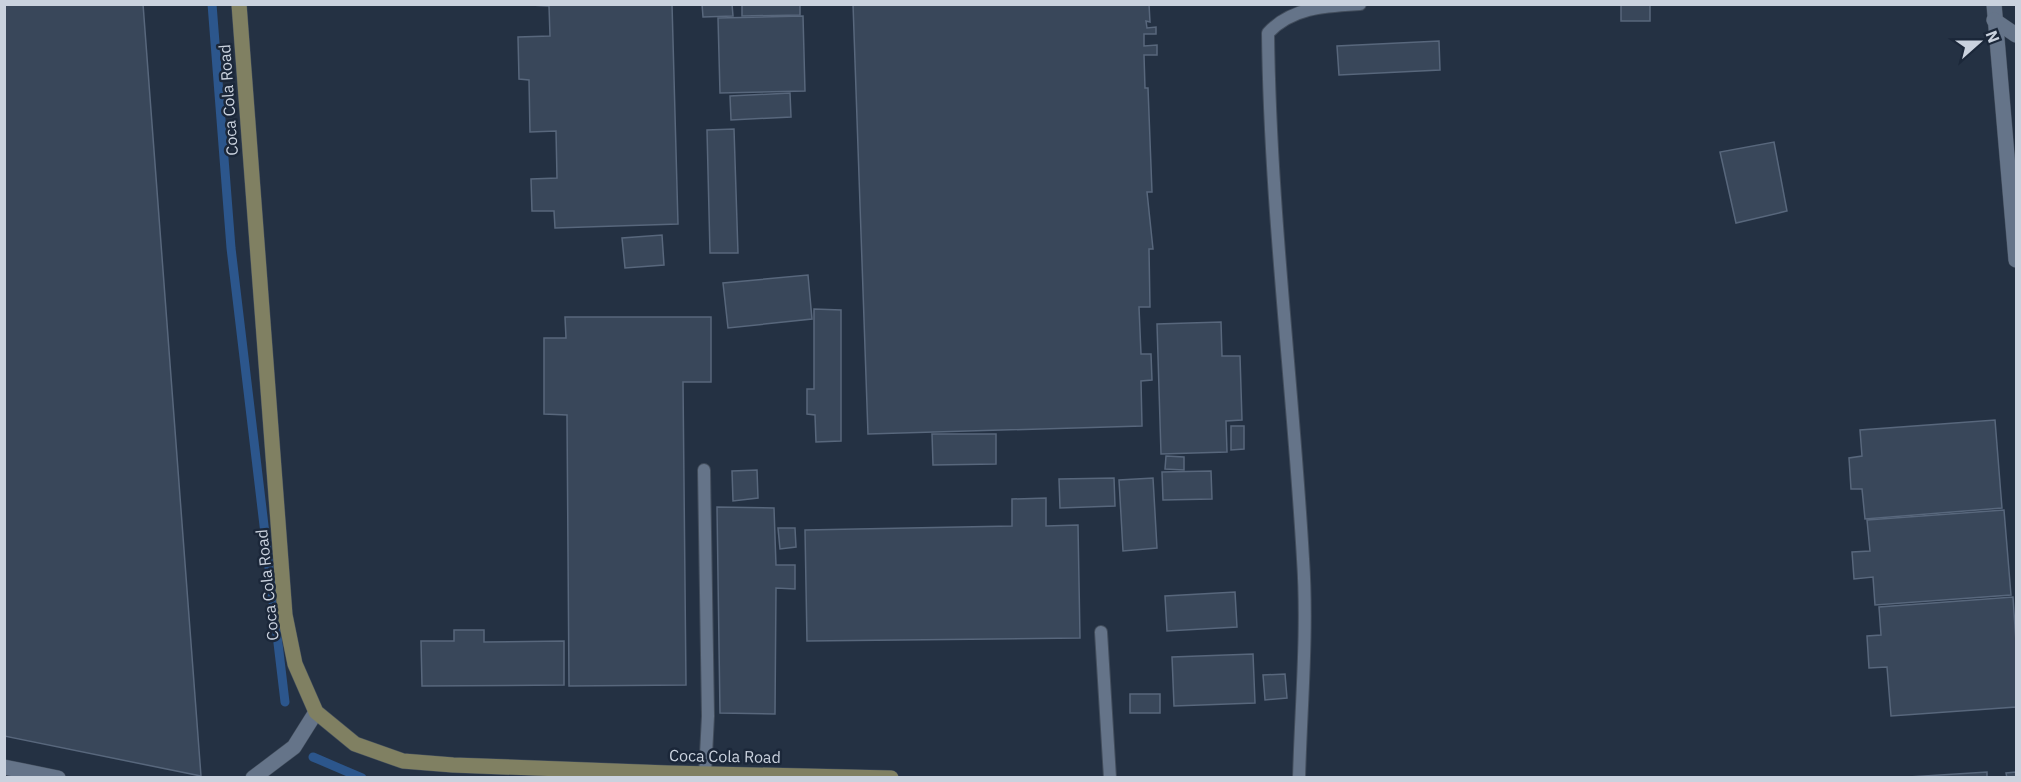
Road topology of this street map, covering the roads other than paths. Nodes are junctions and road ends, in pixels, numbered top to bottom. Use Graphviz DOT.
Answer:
graph roads {
  1 [pos="239,4"];
  2 [pos="1360,4"];
  3 [pos="1994,4"];
  4 [pos="1994,20"];
  5 [pos="2016,35"];
  6 [pos="2016,260"];
  7 [pos="704,470"];
  8 [pos="1101,632"];
  9 [pos="316,712"];
  10 [pos="4,767"];
  11 [pos="705,774"];
  12 [pos="668,775"];
  13 [pos="58,777"];
  14 [pos="253,777"];
  15 [pos="891,777"];
  16 [pos="1110,777"];
  17 [pos="1299,777"];
  1 -- 9 [label="main road, Coca Cola Road"];
  2 -- 17 [label="lane"];
  3 -- 4 [label="street"];
  4 -- 5 [label="street"];
  4 -- 6 [label="street"];
  7 -- 11 [label="lane"];
  8 -- 16 [label="lane"];
  9 -- 12 [label="main road, Coca Cola Road"];
  9 -- 14 [label="street"];
  10 -- 13 [label="street"];
  11 -- 12 [label="main road, Coca Cola Road"];
  11 -- 15 [label="main road, Coca Cola Road"];
}
